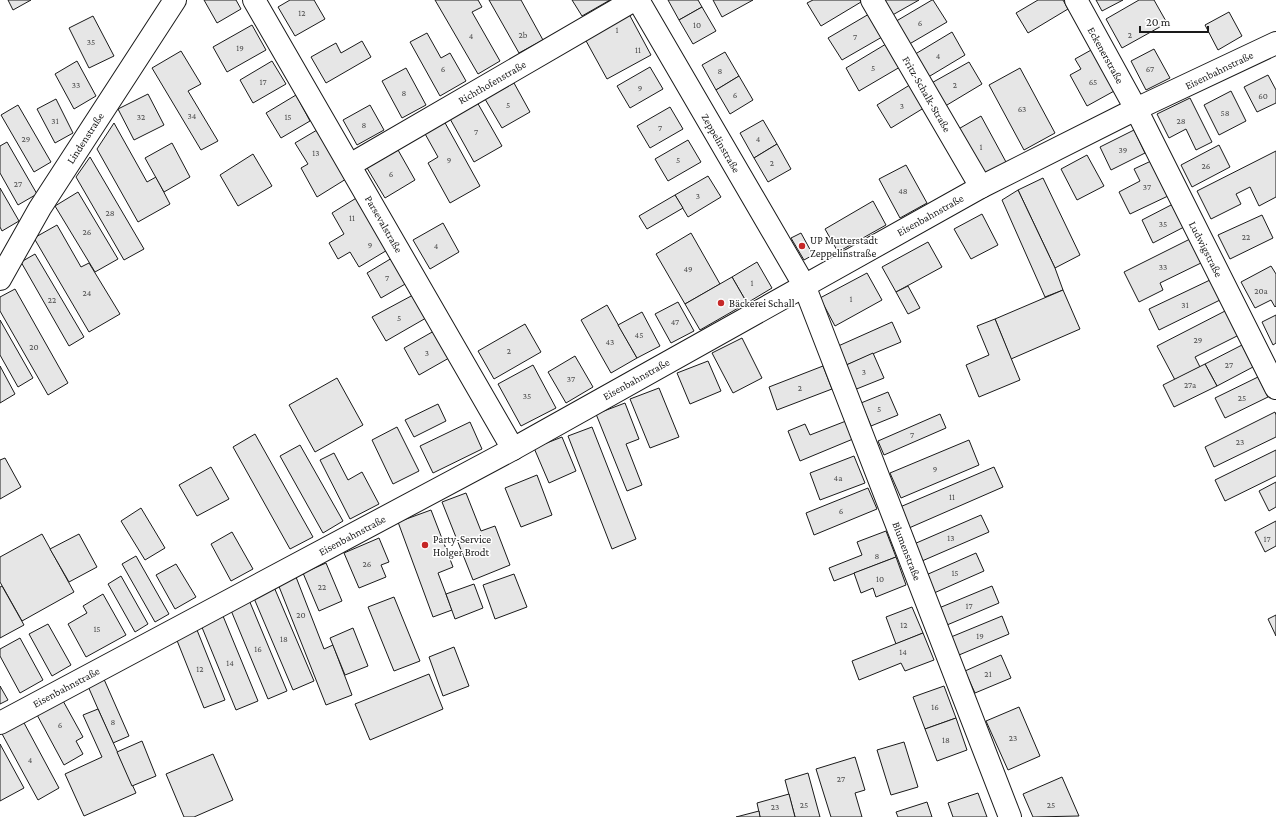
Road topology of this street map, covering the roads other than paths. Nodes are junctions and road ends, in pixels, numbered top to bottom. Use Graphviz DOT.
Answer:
graph roads {
  1 [pos="175,0"];
  2 [pos="254,0"];
  3 [pos="634,0"];
  4 [pos="638,0"];
  5 [pos="872,0"];
  6 [pos="1076,0"];
  7 [pos="1276,43"];
  8 [pos="1136,109"];
  9 [pos="350,165"];
  10 [pos="981,187"];
  11 [pos="0,279"];
  12 [pos="804,285"];
  13 [pos="1276,388"];
  14 [pos="513,449"];
  15 [pos="0,722"];
  16 [pos="1010,817"];
  1 -- 11 [label="street, Lindenstraße"];
  2 -- 9 [label="street, Parsevalstraße"];
  3 -- 9 [label="street, Richthofenstraße"];
  4 -- 12 [label="street, Zeppelinstraße"];
  5 -- 10 [label="street, Fritz-Schalk-Straße"];
  6 -- 8 [label="street, Eckenerstraße"];
  7 -- 8 [label="street, Eisenbahnstraße"];
  8 -- 10 [label="street, Eisenbahnstraße"];
  8 -- 13 [label="street, Ludwigstraße"];
  9 -- 14 [label="street, Parsevalstraße"];
  10 -- 12 [label="street, Eisenbahnstraße"];
  12 -- 14 [label="street, Eisenbahnstraße"];
  12 -- 16 [label="street, Blumenstraße"];
  14 -- 15 [label="street, Eisenbahnstraße"];
}
